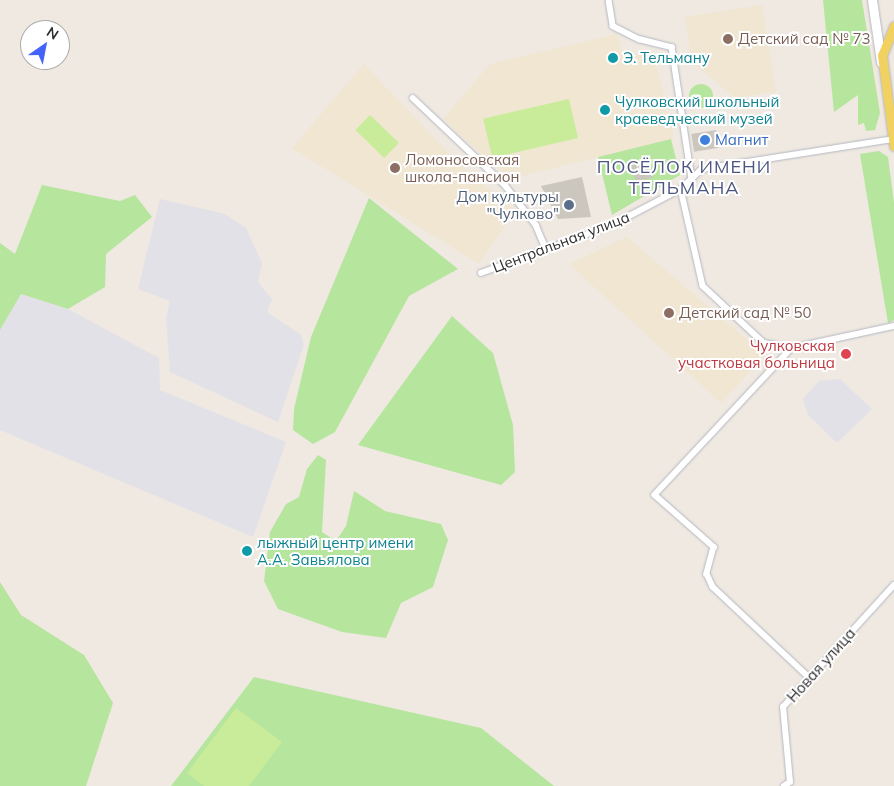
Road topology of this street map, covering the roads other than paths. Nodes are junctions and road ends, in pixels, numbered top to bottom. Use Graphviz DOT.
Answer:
graph roads {
  1 [pos="609,0"];
  2 [pos="872,0"];
  3 [pos="894,26"];
  4 [pos="882,65"];
  5 [pos="413,98"];
  6 [pos="894,142"];
  7 [pos="692,180"];
  8 [pos="681,189"];
  9 [pos="546,249"];
  10 [pos="482,273"];
  11 [pos="894,326"];
  12 [pos="792,348"];
  13 [pos="894,585"];
  14 [pos="809,677"];
  15 [pos="788,785"];
  1 -- 7 [label="street"];
  2 -- 4 [label="main road"];
  3 -- 4 [label="main road"];
  4 -- 6 [label="main road"];
  5 -- 9 [label="street"];
  6 -- 7 [label="street, Центральная улица"];
  7 -- 8 [label="street, Центральная улица"];
  8 -- 9 [label="street, Центральная улица"];
  8 -- 12 [label="street"];
  9 -- 10 [label="street, Центральная улица"];
  11 -- 12 [label="street"];
  12 -- 14 [label="street"];
  13 -- 14 [label="street, Новая улица"];
  14 -- 15 [label="street, Новая улица"];
}
